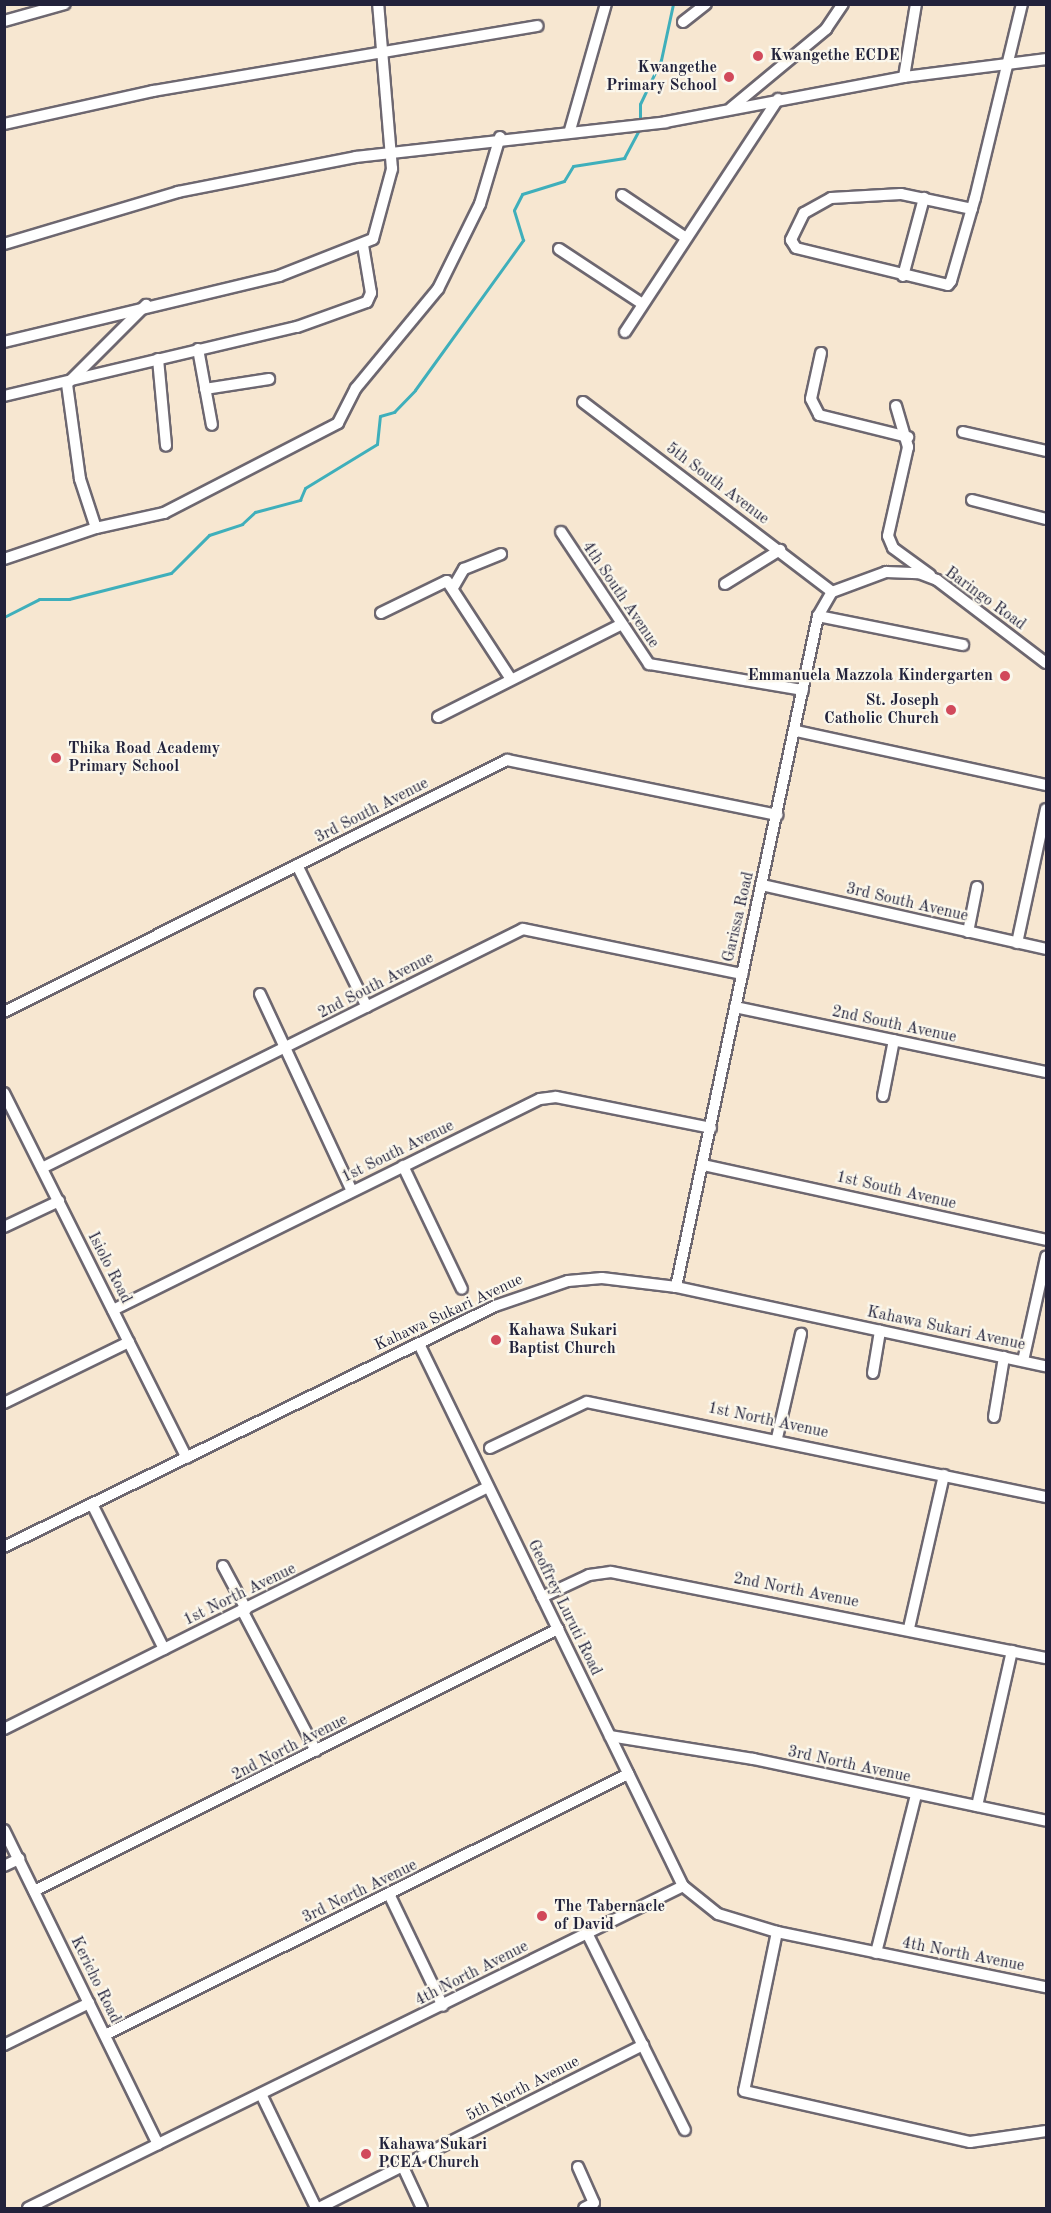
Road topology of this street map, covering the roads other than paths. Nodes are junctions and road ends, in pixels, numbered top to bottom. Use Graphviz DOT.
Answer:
graph roads {
  1 [pos="65,4"];
  2 [pos="378,4"];
  3 [pos="606,4"];
  4 [pos="706,4"];
  5 [pos="843,4"];
  6 [pos="916,4"];
  7 [pos="1022,4"];
  8 [pos="4,21"];
  9 [pos="683,22"];
  10 [pos="538,26"];
  11 [pos="384,54"];
  12 [pos="1047,59"];
  13 [pos="1006,62"];
  14 [pos="904,77"];
  15 [pos="778,99"];
  16 [pos="731,108"];
  17 [pos="4,124"];
  18 [pos="570,130"];
  19 [pos="500,137"];
  20 [pos="392,152"];
  21 [pos="622,195"];
  22 [pos="924,198"];
  23 [pos="972,209"];
  24 [pos="686,238"];
  25 [pos="4,244"];
  26 [pos="363,245"];
  27 [pos="559,249"];
  28 [pos="903,276"];
  29 [pos="641,303"];
  30 [pos="146,305"];
  31 [pos="625,332"];
  32 [pos="4,342"];
  33 [pos="198,349"];
  34 [pos="821,353"];
  35 [pos="158,359"];
  36 [pos="269,379"];
  37 [pos="67,384"];
  38 [pos="205,389"];
  39 [pos="4,396"];
  40 [pos="584,402"];
  41 [pos="896,406"];
  42 [pos="212,425"];
  43 [pos="963,432"];
  44 [pos="908,437"];
  45 [pos="166,446"];
  46 [pos="1047,451"];
  47 [pos="972,500"];
  48 [pos="1047,519"];
  49 [pos="96,528"];
  50 [pos="561,532"];
  51 [pos="780,550"];
  52 [pos="501,554"];
  53 [pos="4,559"];
  54 [pos="938,580"];
  55 [pos="725,584"];
  56 [pos="454,586"];
  57 [pos="832,592"];
  58 [pos="381,613"];
  59 [pos="818,616"];
  60 [pos="620,625"];
  61 [pos="963,645"];
  62 [pos="1047,663"];
  63 [pos="511,679"];
  64 [pos="803,690"];
  65 [pos="438,717"];
  66 [pos="796,731"];
  67 [pos="1047,785"];
  68 [pos="1047,809"];
  69 [pos="777,815"];
  70 [pos="297,865"];
  71 [pos="762,885"];
  72 [pos="977,887"];
  73 [pos="968,932"];
  74 [pos="1017,942"];
  75 [pos="1047,949"];
  76 [pos="742,974"];
  77 [pos="260,994"];
  78 [pos="367,1007"];
  79 [pos="735,1007"];
  80 [pos="4,1012"];
  81 [pos="894,1040"];
  82 [pos="286,1048"];
  83 [pos="1047,1072"];
  84 [pos="4,1092"];
  85 [pos="883,1096"];
  86 [pos="711,1128"];
  87 [pos="703,1165"];
  88 [pos="403,1166"];
  89 [pos="42,1168"];
  90 [pos="352,1191"];
  91 [pos="59,1201"];
  92 [pos="4,1227"];
  93 [pos="1047,1240"];
  94 [pos="1047,1257"];
  95 [pos="676,1287"];
  96 [pos="462,1289"];
  97 [pos="113,1310"];
  98 [pos="880,1330"];
  99 [pos="801,1334"];
  100 [pos="129,1342"];
  101 [pos="418,1344"];
  102 [pos="1004,1357"];
  103 [pos="1023,1361"];
  104 [pos="1047,1366"];
  105 [pos="873,1373"];
  106 [pos="4,1403"];
  107 [pos="994,1417"];
  108 [pos="777,1438"];
  109 [pos="474,1457"];
  110 [pos="187,1458"];
  111 [pos="944,1475"];
  112 [pos="488,1487"];
  113 [pos="1047,1497"];
  114 [pos="93,1504"];
  115 [pos="4,1547"];
  116 [pos="223,1566"];
  117 [pos="542,1597"];
  118 [pos="244,1610"];
  119 [pos="909,1628"];
  120 [pos="558,1629"];
  121 [pos="164,1649"];
  122 [pos="1012,1651"];
  123 [pos="1047,1658"];
  124 [pos="4,1729"];
  125 [pos="610,1736"];
  126 [pos="316,1751"];
  127 [pos="628,1774"];
  128 [pos="916,1795"];
  129 [pos="976,1806"];
  130 [pos="1047,1821"];
  131 [pos="4,1830"];
  132 [pos="19,1859"];
  133 [pos="4,1866"];
  134 [pos="683,1886"];
  135 [pos="34,1891"];
  136 [pos="389,1894"];
  137 [pos="777,1932"];
  138 [pos="586,1933"];
  139 [pos="876,1953"];
  140 [pos="1047,1987"];
  141 [pos="89,2003"];
  142 [pos="443,2006"];
  143 [pos="105,2035"];
  144 [pos="4,2045"];
  145 [pos="643,2045"];
  146 [pos="261,2094"];
  147 [pos="685,2130"];
  148 [pos="1047,2131"];
  149 [pos="158,2144"];
  150 [pos="578,2167"];
  151 [pos="402,2168"];
  152 [pos="28,2208"];
  153 [pos="318,2208"];
  154 [pos="422,2208"];
  155 [pos="584,2208"];
  1 -- 8 [label="street"];
  2 -- 11 [label="street"];
  3 -- 18 [label="street"];
  4 -- 9 [label="street"];
  5 -- 16 [label="street"];
  6 -- 14 [label="street"];
  7 -- 13 [label="street"];
  10 -- 11 [label="street"];
  11 -- 17 [label="street"];
  11 -- 20 [label="street"];
  12 -- 13 [label="street"];
  13 -- 14 [label="street"];
  13 -- 23 [label="street"];
  14 -- 15 [label="street"];
  15 -- 16 [label="street"];
  15 -- 24 [label="street"];
  16 -- 18 [label="street"];
  18 -- 19 [label="street"];
  19 -- 20 [label="street"];
  19 -- 49 [label="street"];
  20 -- 25 [label="street"];
  20 -- 26 [label="street"];
  21 -- 24 [label="street"];
  22 -- 23 [label="street"];
  22 -- 28 [label="street"];
  22 -- 28 [label="street"];
  23 -- 28 [label="street"];
  24 -- 29 [label="street"];
  26 -- 30 [label="street"];
  26 -- 33 [label="street"];
  27 -- 29 [label="street"];
  29 -- 31 [label="street"];
  30 -- 32 [label="street"];
  30 -- 37 [label="street"];
  33 -- 35 [label="street"];
  33 -- 38 [label="street"];
  34 -- 44 [label="street"];
  35 -- 37 [label="street"];
  35 -- 45 [label="street"];
  36 -- 38 [label="street"];
  37 -- 39 [label="street"];
  37 -- 49 [label="street"];
  38 -- 42 [label="street"];
  40 -- 51 [label="street, 5th South Avenue"];
  41 -- 44 [label="street"];
  43 -- 46 [label="street"];
  44 -- 54 [label="street"];
  47 -- 48 [label="street"];
  49 -- 53 [label="street"];
  50 -- 60 [label="street, 4th South Avenue"];
  51 -- 55 [label="street"];
  51 -- 57 [label="street, 5th South Avenue"];
  52 -- 56 [label="street"];
  54 -- 57 [label="street, Baringo Road"];
  54 -- 62 [label="street, Baringo Road"];
  56 -- 58 [label="street"];
  56 -- 63 [label="street"];
  57 -- 59 [label="street, Garissa Road"];
  59 -- 61 [label="street"];
  59 -- 64 [label="street, Garissa Road"];
  60 -- 63 [label="street"];
  60 -- 64 [label="street, 4th South Avenue"];
  63 -- 65 [label="street"];
  64 -- 66 [label="street, Garissa Road"];
  66 -- 67 [label="street"];
  66 -- 69 [label="street, Garissa Road"];
  68 -- 74 [label="street"];
  69 -- 70 [label="street, 3rd South Avenue"];
  69 -- 71 [label="street, Garissa Road"];
  70 -- 78 [label="street"];
  70 -- 80 [label="street, 3rd South Avenue"];
  71 -- 73 [label="street, 3rd South Avenue"];
  71 -- 76 [label="street, Garissa Road"];
  72 -- 73 [label="street"];
  73 -- 74 [label="street, 3rd South Avenue"];
  74 -- 75 [label="street, 3rd South Avenue"];
  76 -- 78 [label="street, 2nd South Avenue"];
  76 -- 79 [label="street, Garissa Road"];
  77 -- 82 [label="street"];
  78 -- 82 [label="street, 2nd South Avenue"];
  79 -- 81 [label="street, 2nd South Avenue"];
  79 -- 86 [label="street, Garissa Road"];
  81 -- 83 [label="street, 2nd South Avenue"];
  81 -- 85 [label="street"];
  82 -- 89 [label="street, 2nd South Avenue"];
  82 -- 90 [label="street"];
  84 -- 89 [label="street, Isiolo Road"];
  86 -- 87 [label="street, Garissa Road"];
  86 -- 88 [label="street, 1st South Avenue"];
  87 -- 93 [label="street, 1st South Avenue"];
  87 -- 95 [label="street, Garissa Road"];
  88 -- 90 [label="street, 1st South Avenue"];
  88 -- 96 [label="street"];
  89 -- 91 [label="street, Isiolo Road"];
  90 -- 97 [label="street, 1st South Avenue"];
  91 -- 92 [label="street"];
  91 -- 97 [label="street, Isiolo Road"];
  94 -- 103 [label="street"];
  95 -- 98 [label="street, Kahawa Sukari Avenue"];
  95 -- 101 [label="street, Kahawa Sukari Avenue"];
  97 -- 100 [label="street, Isiolo Road"];
  98 -- 102 [label="street, Kahawa Sukari Avenue"];
  98 -- 105 [label="street"];
  99 -- 108 [label="street"];
  100 -- 106 [label="street"];
  100 -- 110 [label="street, Isiolo Road"];
  101 -- 109 [label="street, Geoffrey Luruti Road"];
  101 -- 110 [label="street, Kahawa Sukari Avenue"];
  102 -- 103 [label="street, Kahawa Sukari Avenue"];
  102 -- 107 [label="street"];
  103 -- 104 [label="street, Kahawa Sukari Avenue"];
  108 -- 109 [label="street, 1st North Avenue"];
  108 -- 111 [label="street, 1st North Avenue"];
  109 -- 112 [label="street, Geoffrey Luruti Road"];
  110 -- 114 [label="street, Kahawa Sukari Avenue"];
  111 -- 113 [label="street, 1st North Avenue"];
  111 -- 119 [label="street"];
  112 -- 117 [label="street, Geoffrey Luruti Road"];
  112 -- 118 [label="street, 1st North Avenue"];
  114 -- 115 [label="street, Kahawa Sukari Avenue"];
  114 -- 121 [label="street"];
  116 -- 118 [label="street"];
  117 -- 119 [label="street, 2nd North Avenue"];
  117 -- 120 [label="street, Geoffrey Luruti Road"];
  118 -- 121 [label="street, 1st North Avenue"];
  118 -- 126 [label="street"];
  119 -- 122 [label="street, 2nd North Avenue"];
  120 -- 125 [label="street, Geoffrey Luruti Road"];
  120 -- 126 [label="street, 2nd North Avenue"];
  121 -- 124 [label="street, 1st North Avenue"];
  122 -- 123 [label="street, 2nd North Avenue"];
  122 -- 129 [label="street"];
  125 -- 127 [label="street, Geoffrey Luruti Road"];
  125 -- 128 [label="street, 3rd North Avenue"];
  126 -- 135 [label="street, 2nd North Avenue"];
  127 -- 134 [label="street, Geoffrey Luruti Road"];
  127 -- 136 [label="street, 3rd North Avenue"];
  128 -- 129 [label="street, 3rd North Avenue"];
  128 -- 139 [label="street"];
  129 -- 130 [label="street, 3rd North Avenue"];
  131 -- 132 [label="street, Kericho Road"];
  132 -- 133 [label="street"];
  132 -- 135 [label="street, Kericho Road"];
  134 -- 137 [label="street, 4th North Avenue"];
  134 -- 138 [label="street, 4th North Avenue"];
  135 -- 141 [label="street, Kericho Road"];
  136 -- 142 [label="street"];
  136 -- 143 [label="street, 3rd North Avenue"];
  137 -- 139 [label="street, 4th North Avenue"];
  137 -- 148 [label="street"];
  138 -- 142 [label="street, 4th North Avenue"];
  138 -- 145 [label="street"];
  139 -- 140 [label="street, 4th North Avenue"];
  141 -- 143 [label="street, Kericho Road"];
  141 -- 144 [label="street"];
  142 -- 146 [label="street, 4th North Avenue"];
  143 -- 149 [label="street, Kericho Road"];
  145 -- 147 [label="street"];
  145 -- 151 [label="street, 5th North Avenue"];
  146 -- 149 [label="street, 4th North Avenue"];
  146 -- 153 [label="street"];
  149 -- 152 [label="street, 4th North Avenue"];
  150 -- 155 [label="street"];
  151 -- 153 [label="street, 5th North Avenue"];
  151 -- 154 [label="street"];
}
